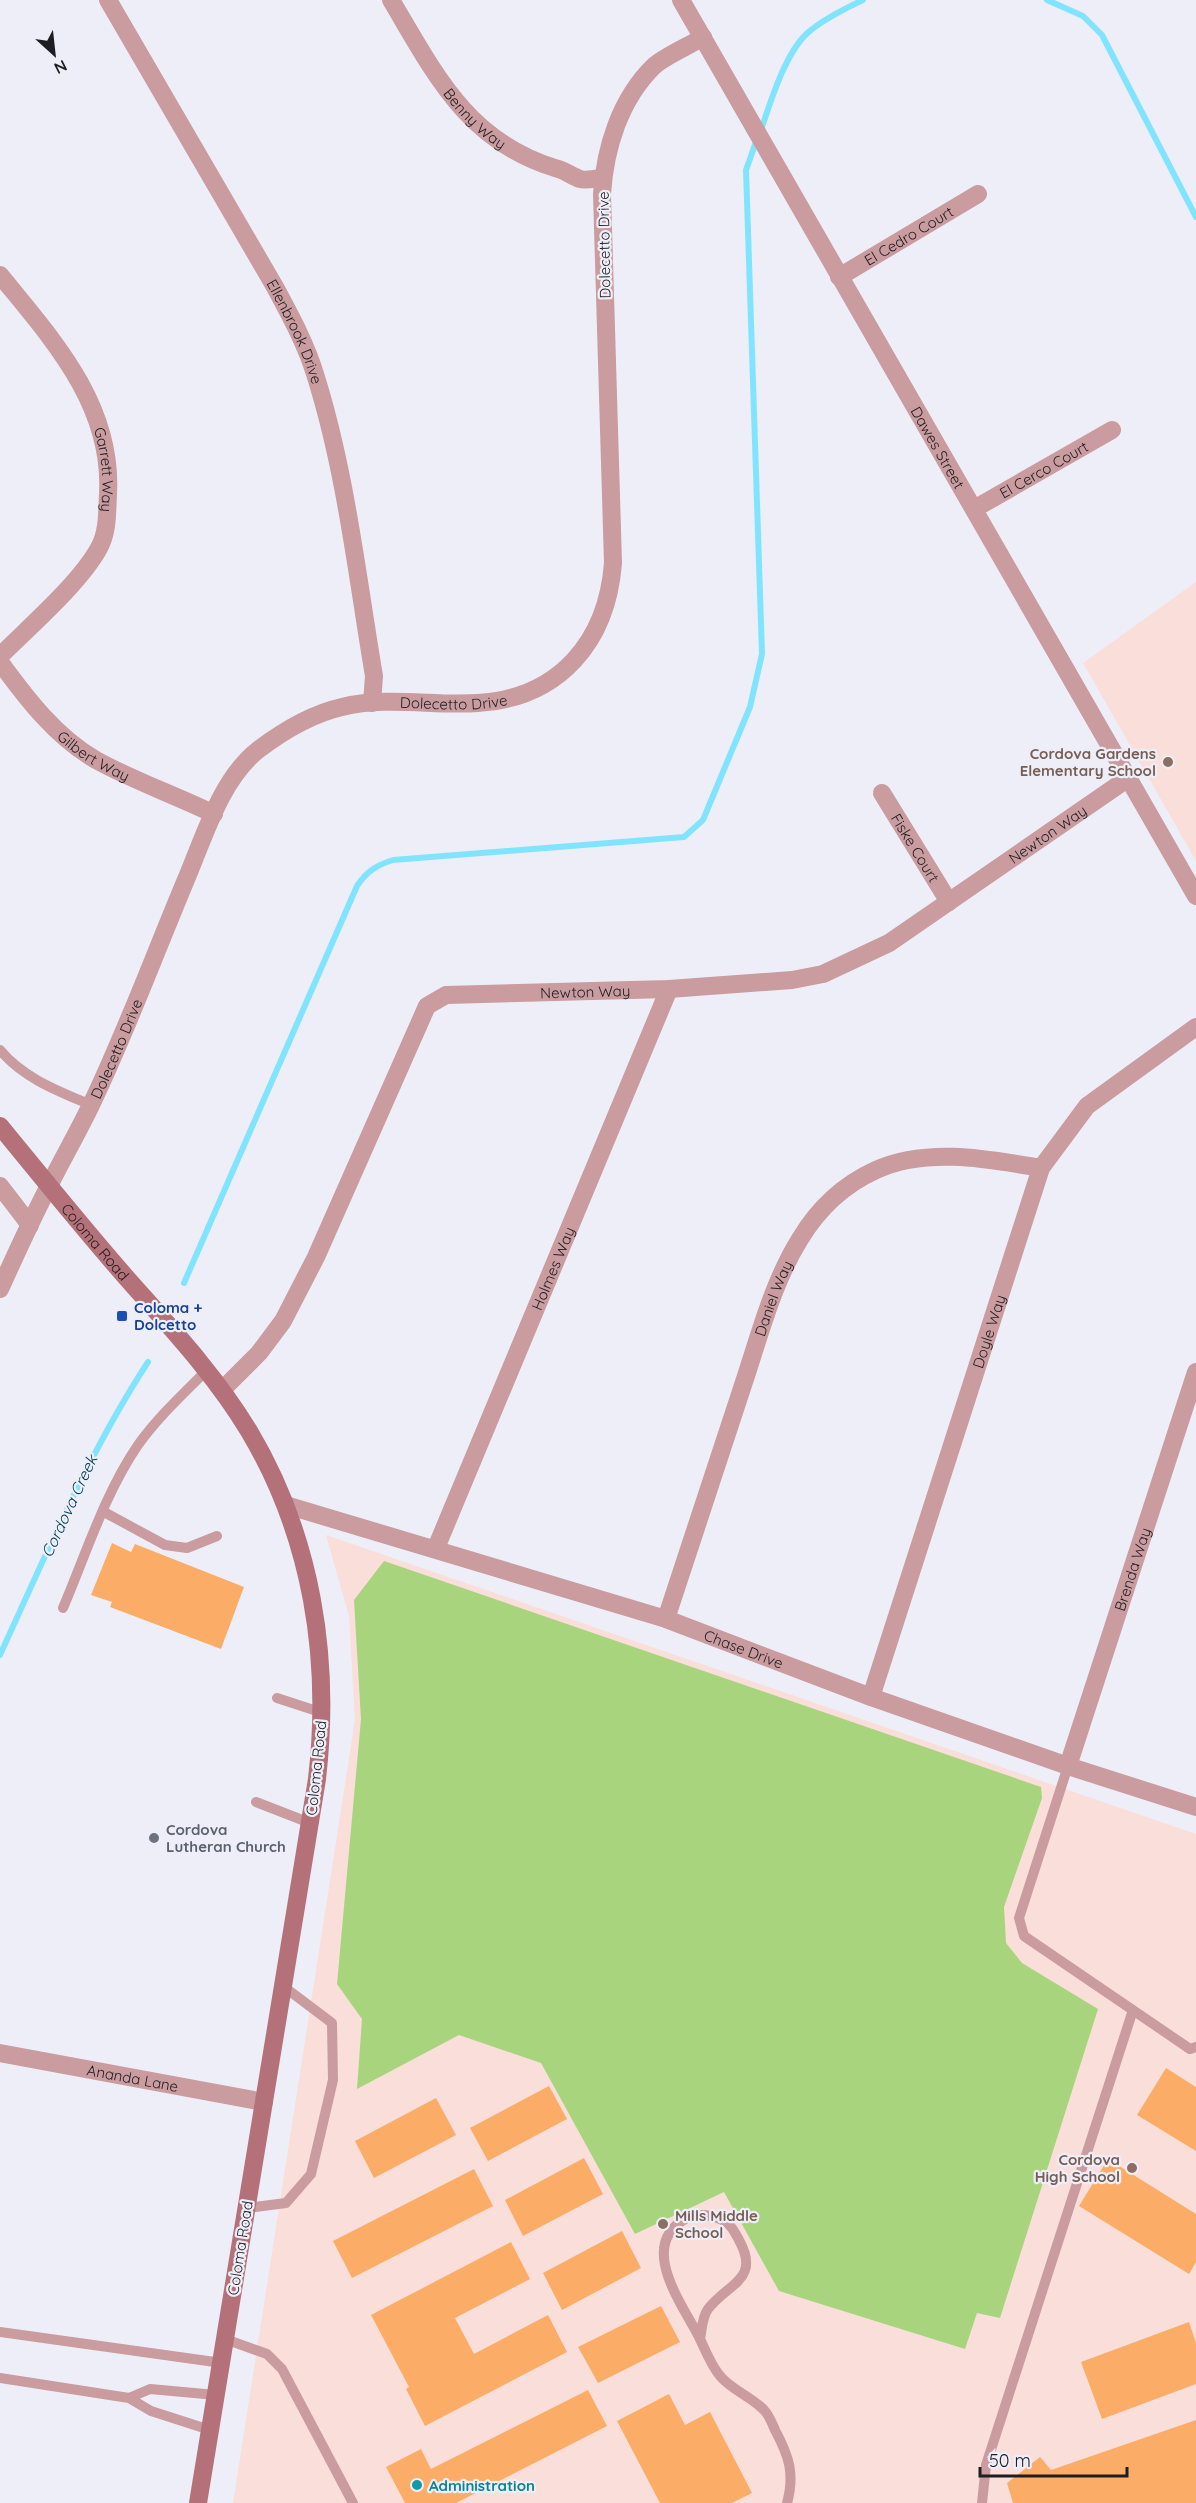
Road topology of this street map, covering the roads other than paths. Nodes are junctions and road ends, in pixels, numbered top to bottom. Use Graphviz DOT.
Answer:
graph roads {
  1 [pos="108,0"];
  2 [pos="392,0"];
  3 [pos="681,0"];
  4 [pos="703,38"];
  5 [pos="603,178"];
  6 [pos="978,194"];
  7 [pos="0,275"];
  8 [pos="839,277"];
  9 [pos="1112,430"];
  10 [pos="974,509"];
  11 [pos="0,656"];
  12 [pos="0,662"];
  13 [pos="372,703"];
  14 [pos="1127,779"];
  15 [pos="882,793"];
  16 [pos="214,814"];
  17 [pos="1196,896"];
  18 [pos="949,902"];
  19 [pos="669,989"];
  20 [pos="1196,1027"];
  21 [pos="0,1050"];
  22 [pos="91,1105"];
  23 [pos="0,1126"];
  24 [pos="1041,1168"];
  25 [pos="0,1186"];
  26 [pos="48,1186"];
  27 [pos="30,1225"];
  28 [pos="0,1288"];
  29 [pos="207,1370"];
  30 [pos="1196,1372"];
  31 [pos="222,1390"];
  32 [pos="286,1505"];
  33 [pos="104,1512"];
  34 [pos="217,1536"];
  35 [pos="436,1548"];
  36 [pos="63,1608"];
  37 [pos="666,1619"];
  38 [pos="871,1697"];
  39 [pos="277,1698"];
  40 [pos="323,1713"];
  41 [pos="1068,1766"];
  42 [pos="256,1802"];
  43 [pos="1196,1807"];
  44 [pos="310,1823"];
  45 [pos="283,1986"];
  46 [pos="1133,2010"];
  47 [pos="1196,2047"];
  48 [pos="0,2054"];
  49 [pos="264,2102"];
  50 [pos="247,2208"];
  51 [pos="0,2332"];
  52 [pos="225,2339"];
  53 [pos="700,2339"];
  54 [pos="222,2363"];
  55 [pos="0,2378"];
  56 [pos="216,2396"];
  57 [pos="129,2398"];
  58 [pos="210,2430"];
  59 [pos="198,2503"];
  60 [pos="353,2503"];
  61 [pos="787,2503"];
  62 [pos="982,2503"];
  1 -- 13 [label="street, Ellenbrook Drive"];
  2 -- 5 [label="street, Benny Way"];
  3 -- 4 [label="street, Dawes Street"];
  4 -- 5 [label="street, Dolecetto Drive"];
  4 -- 8 [label="street, Dawes Street"];
  5 -- 13 [label="street, Dolecetto Drive"];
  6 -- 8 [label="street, El Cedro Court"];
  7 -- 11 [label="street, Garrett Way"];
  8 -- 10 [label="street, Dawes Street"];
  9 -- 10 [label="street, El Cerco Court"];
  10 -- 14 [label="street, Dawes Street"];
  12 -- 16 [label="street, Gilbert Way"];
  13 -- 16 [label="street, Dolecetto Drive"];
  14 -- 17 [label="street, Dawes Street"];
  14 -- 18 [label="street, Newton Way"];
  15 -- 18 [label="street, Fiske Court"];
  16 -- 22 [label="street, Dolecetto Drive"];
  18 -- 19 [label="street, Newton Way"];
  19 -- 31 [label="street, Newton Way"];
  19 -- 35 [label="street, Holmes Way"];
  20 -- 24 [label="street, Doyle Way"];
  21 -- 22 [label="lane"];
  22 -- 26 [label="street, Dolecetto Drive"];
  23 -- 26 [label="main road, Coloma Road"];
  24 -- 37 [label="street, Daniel Way"];
  24 -- 38 [label="street, Doyle Way"];
  25 -- 27 [label="street"];
  26 -- 27 [label="street, Dolecetto Drive"];
  26 -- 29 [label="main road, Coloma Road"];
  27 -- 28 [label="street, Dolecetto Drive"];
  29 -- 31 [label="main road, Coloma Road"];
  29 -- 33 [label="lane"];
  30 -- 41 [label="street, Brenda Way"];
  31 -- 32 [label="main road, Coloma Road"];
  32 -- 35 [label="street, Chase Drive"];
  32 -- 40 [label="main road, Coloma Road"];
  33 -- 34 [label="lane"];
  33 -- 36 [label="lane"];
  35 -- 37 [label="street, Chase Drive"];
  37 -- 38 [label="street, Chase Drive"];
  38 -- 41 [label="street, Chase Drive"];
  39 -- 40 [label="lane"];
  40 -- 44 [label="main road, Coloma Road"];
  41 -- 43 [label="street, Chase Drive"];
  41 -- 46 [label="lane"];
  42 -- 44 [label="lane"];
  44 -- 45 [label="main road, Coloma Road"];
  45 -- 49 [label="main road, Coloma Road"];
  45 -- 50 [label="lane"];
  46 -- 47 [label="lane"];
  46 -- 62 [label="lane"];
  48 -- 49 [label="street, Ananda Lane"];
  49 -- 50 [label="main road, Coloma Road"];
  50 -- 52 [label="main road, Coloma Road"];
  51 -- 54 [label="lane"];
  52 -- 54 [label="main road, Coloma Road"];
  52 -- 60 [label="lane"];
  53 -- 53 [label="lane"];
  53 -- 61 [label="lane"];
  54 -- 56 [label="main road, Coloma Road"];
  55 -- 57 [label="lane"];
  56 -- 57 [label="lane"];
  56 -- 58 [label="main road, Coloma Road"];
  57 -- 58 [label="lane"];
  58 -- 59 [label="main road, Coloma Road"];
}
